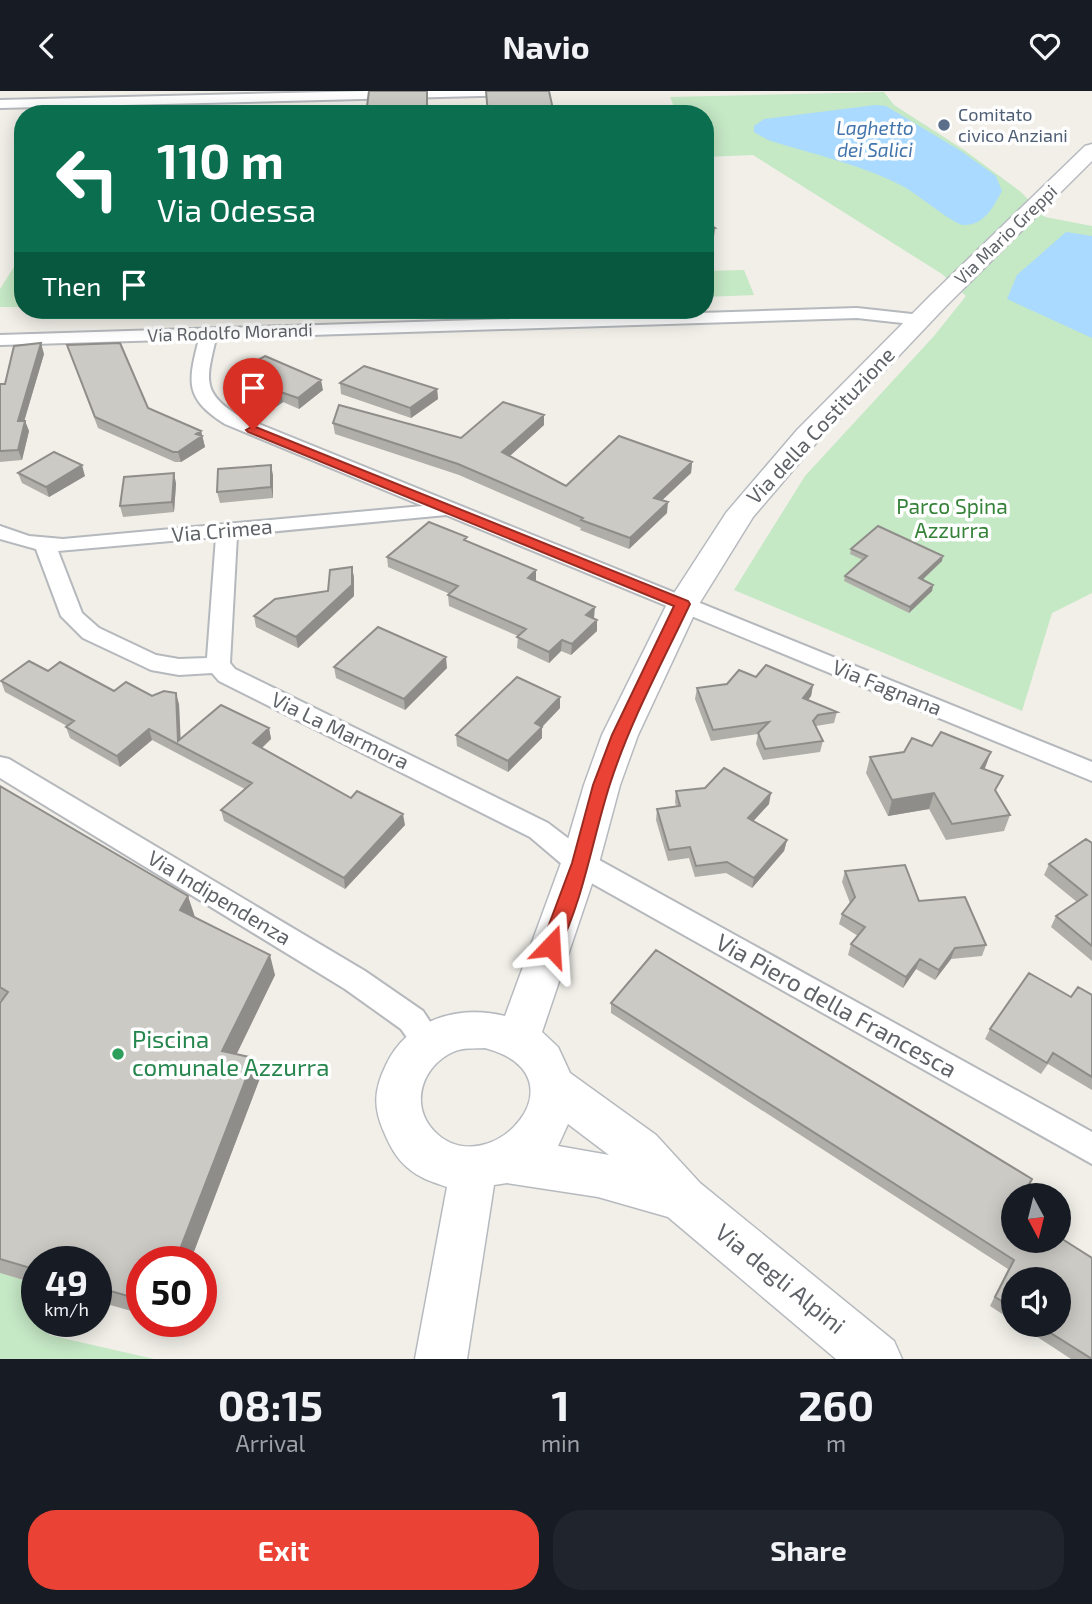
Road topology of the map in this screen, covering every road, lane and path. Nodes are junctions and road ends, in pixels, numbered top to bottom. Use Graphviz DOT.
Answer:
graph roads {
  1 [pos="523,91"];
  2 [pos="0,103"];
  3 [pos="1092,151"];
  4 [pos="714,318"];
  5 [pos="672,319"];
  6 [pos="920,320"];
  7 [pos="209,334"];
  8 [pos="0,340"];
  9 [pos="446,509"];
  10 [pos="228,531"];
  11 [pos="0,532"];
  12 [pos="46,545"];
  13 [pos="683,604"];
  14 [pos="218,665"];
  15 [pos="0,766"];
  16 [pos="1092,772"];
  17 [pos="580,863"];
  18 [pos="518,1038"];
  19 [pos="429,1043"];
  20 [pos="551,1086"];
  21 [pos="1092,1149"];
  22 [pos="490,1165"];
  23 [pos="683,1199"];
  24 [pos="441,1359"];
  25 [pos="876,1359"];
  1 -- 2 [label="street"];
  3 -- 6 [label="main road, Via Mario Greppi"];
  4 -- 6 [label="street, Via Rodolfo Morandi"];
  5 -- 7 [label="street, Via Rodolfo Morandi"];
  6 -- 13 [label="main road, Via della Costituzione"];
  7 -- 8 [label="street, Via Rodolfo Morandi"];
  7 -- 9 [label="street, Via Fagnana"];
  9 -- 10 [label="street, Via Crimea"];
  9 -- 13 [label="street, Via Fagnana"];
  10 -- 12 [label="street, Via Crimea"];
  10 -- 14 [label="street"];
  11 -- 12 [label="street, Via Crimea"];
  12 -- 14 [label="street"];
  13 -- 16 [label="street, Via Fagnana"];
  13 -- 17 [label="main road, Via della Costituzione"];
  14 -- 17 [label="street, Via La Marmora"];
  15 -- 19 [label="street, Via Indipendenza"];
  17 -- 18 [label="main road, Via della Costituzione"];
  17 -- 21 [label="street, Via Piero della Francesca"];
  18 -- 19 [label="main road"];
  18 -- 20 [label="main road"];
  19 -- 22 [label="main road"];
  20 -- 22 [label="main road"];
  20 -- 23 [label="main road"];
  22 -- 23 [label="main road"];
  22 -- 24 [label="main road"];
  23 -- 25 [label="main road, Via degli Alpini"];
}
